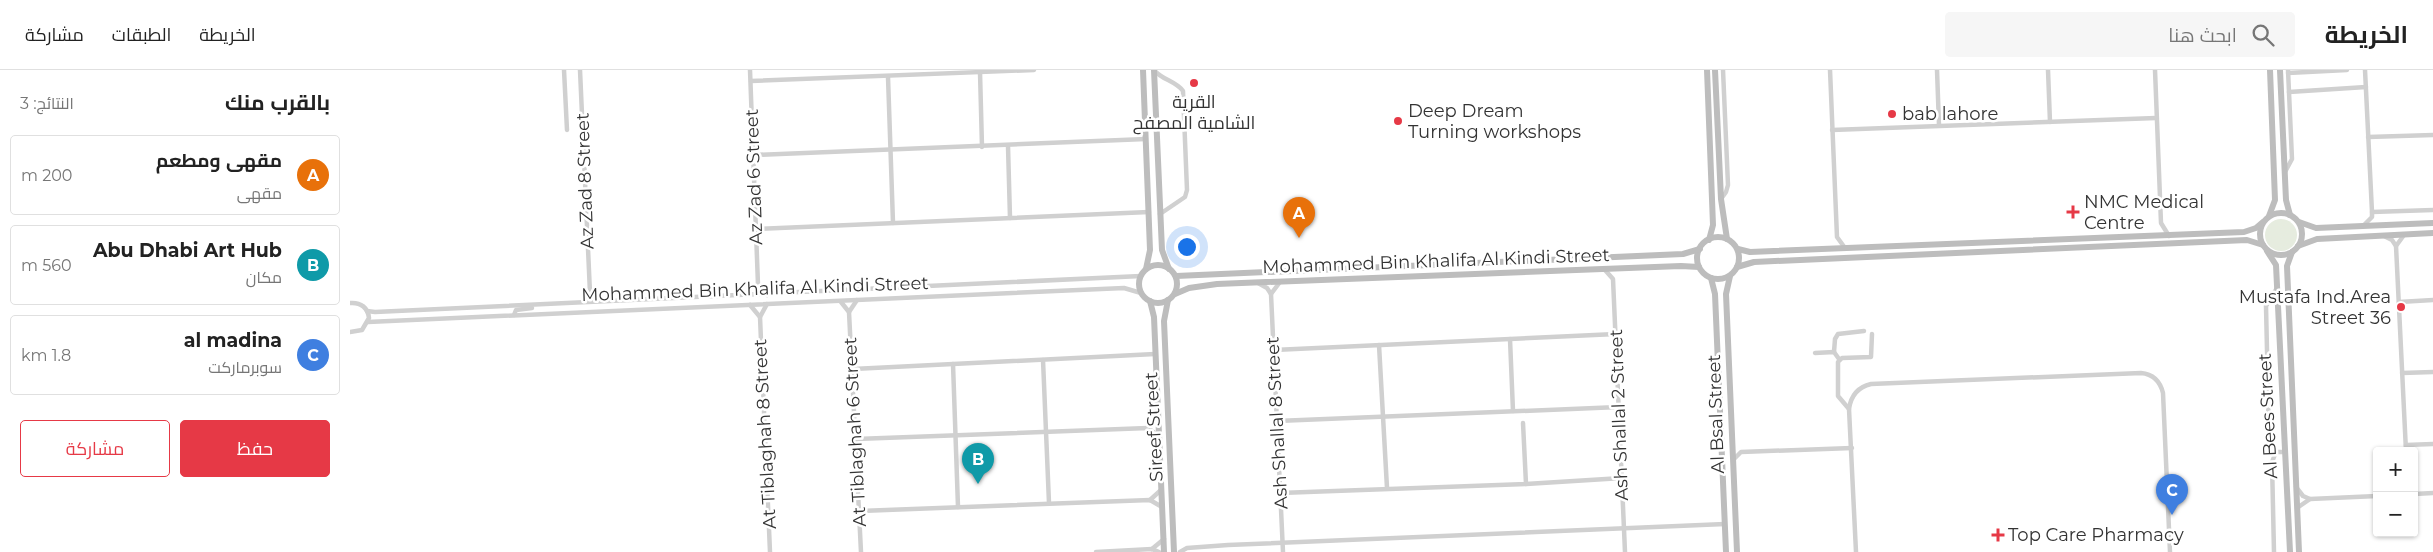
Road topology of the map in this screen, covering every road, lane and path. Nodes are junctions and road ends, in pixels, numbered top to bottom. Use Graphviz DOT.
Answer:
graph roads {
  1 [pos="564,70"];
  2 [pos="580,70"];
  3 [pos="750,70"];
  4 [pos="1034,70"];
  5 [pos="1154,70"];
  6 [pos="1707,70"];
  7 [pos="1716,70"];
  8 [pos="1723,70"];
  9 [pos="1830,70"];
  10 [pos="1937,70"];
  11 [pos="2048,70"];
  12 [pos="2155,70"];
  13 [pos="2270,70"];
  14 [pos="2280,70"];
  15 [pos="2347,70"];
  16 [pos="2366,70"];
  17 [pos="2288,71"];
  18 [pos="980,72"];
  19 [pos="1142,72"];
  20 [pos="888,77"];
  21 [pos="751,81"];
  22 [pos="2366,87"];
  23 [pos="2289,92"];
  24 [pos="2156,118"];
  25 [pos="2050,122"];
  26 [pos="1940,125"];
  27 [pos="567,130"];
  28 [pos="1832,130"];
  29 [pos="2433,135"];
  30 [pos="2368,137"];
  31 [pos="1146,139"];
  32 [pos="1008,146"];
  33 [pos="982,147"];
  34 [pos="890,150"];
  35 [pos="754,155"];
  36 [pos="2284,173"];
  37 [pos="1721,199"];
  38 [pos="2433,210"];
  39 [pos="1149,212"];
  40 [pos="1160,214"];
  41 [pos="2372,214"];
  42 [pos="2290,215"];
  43 [pos="2269,216"];
  44 [pos="1010,218"];
  45 [pos="2263,222"];
  46 [pos="2298,222"];
  47 [pos="893,223"];
  48 [pos="2433,223"];
  49 [pos="2161,224"];
  50 [pos="2363,226"];
  51 [pos="2381,226"];
  52 [pos="756,229"];
  53 [pos="2433,233"];
  54 [pos="2405,234"];
  55 [pos="2154,236"];
  56 [pos="2170,236"];
  57 [pos="2384,236"];
  58 [pos="1837,237"];
  59 [pos="1727,239"];
  60 [pos="1709,240"];
  61 [pos="2298,246"];
  62 [pos="2396,246"];
  63 [pos="2265,248"];
  64 [pos="1700,249"];
  65 [pos="1738,249"];
  66 [pos="1847,249"];
  67 [pos="1828,250"];
  68 [pos="2292,252"];
  69 [pos="1699,267"];
  70 [pos="1738,267"];
  71 [pos="1622,268"];
  72 [pos="1146,269"];
  73 [pos="1169,269"];
  74 [pos="1603,269"];
  75 [pos="1141,276"];
  76 [pos="1176,276"];
  77 [pos="1730,276"];
  78 [pos="1711,278"];
  79 [pos="1613,279"];
  80 [pos="1280,282"];
  81 [pos="1258,283"];
  82 [pos="758,285"];
  83 [pos="2278,287"];
  84 [pos="590,293"];
  85 [pos="1141,293"];
  86 [pos="1175,294"];
  87 [pos="1271,294"];
  88 [pos="767,295"];
  89 [pos="750,296"];
  90 [pos="668,299"];
  91 [pos="857,300"];
  92 [pos="1168,300"];
  93 [pos="2433,300"];
  94 [pos="840,301"];
  95 [pos="1150,301"];
  96 [pos="2399,302"];
  97 [pos="350,303"];
  98 [pos="580,303"];
  99 [pos="599,303"];
  100 [pos="767,304"];
  101 [pos="543,305"];
  102 [pos="750,305"];
  103 [pos="647,309"];
  104 [pos="367,311"];
  105 [pos="849,312"];
  106 [pos="514,315"];
  107 [pos="760,317"];
  108 [pos="368,322"];
  109 [pos="1864,331"];
  110 [pos="350,332"];
  111 [pos="1616,334"];
  112 [pos="1872,334"];
  113 [pos="1510,339"];
  114 [pos="1380,345"];
  115 [pos="1274,350"];
  116 [pos="1834,352"];
  117 [pos="1815,353"];
  118 [pos="1155,354"];
  119 [pos="1839,359"];
  120 [pos="1043,360"];
  121 [pos="953,364"];
  122 [pos="853,369"];
  123 [pos="2433,372"];
  124 [pos="2402,373"];
  125 [pos="1851,399"];
  126 [pos="1841,401"];
  127 [pos="1619,407"];
  128 [pos="1849,409"];
  129 [pos="1513,411"];
  130 [pos="1158,417"];
  131 [pos="1383,417"];
  132 [pos="1277,421"];
  133 [pos="1523,423"];
  134 [pos="1148,428"];
  135 [pos="1047,431"];
  136 [pos="955,435"];
  137 [pos="1159,436"];
  138 [pos="856,439"];
  139 [pos="2433,444"];
  140 [pos="1732,445"];
  141 [pos="2406,445"];
  142 [pos="1852,448"];
  143 [pos="1740,452"];
  144 [pos="2276,452"];
  145 [pos="2285,452"];
  146 [pos="1733,460"];
  147 [pos="1622,478"];
  148 [pos="1526,484"];
  149 [pos="2296,487"];
  150 [pos="1386,488"];
  151 [pos="1161,490"];
  152 [pos="1280,493"];
  153 [pos="2433,493"];
  154 [pos="2418,494"];
  155 [pos="2373,496"];
  156 [pos="2310,499"];
  157 [pos="1150,500"];
  158 [pos="1049,503"];
  159 [pos="958,507"];
  160 [pos="1162,507"];
  161 [pos="2297,508"];
  162 [pos="860,511"];
  163 [pos="1725,524"];
  164 [pos="1624,527"];
  165 [pos="1164,539"];
  166 [pos="1174,542"];
  167 [pos="1282,543"];
  168 [pos="1187,548"];
  169 [pos="1152,549"];
  170 [pos="770,552"];
  171 [pos="861,552"];
  172 [pos="1096,552"];
  173 [pos="1159,552"];
  174 [pos="1164,552"];
  175 [pos="1174,552"];
  176 [pos="1180,552"];
  177 [pos="1283,552"];
  178 [pos="1625,552"];
  179 [pos="1726,552"];
  180 [pos="1737,552"];
  181 [pos="1856,552"];
  182 [pos="2170,552"];
  183 [pos="2274,552"];
  184 [pos="2290,552"];
  185 [pos="2299,552"];
  1 -- 27 [label="street, Az Zad 8 Street"];
  2 -- 84 [label="street, Az Zad 8 Street"];
  3 -- 21 [label="street, Az Zad 6 Street"];
  4 -- 18 [label="street"];
  5 -- 40 [label="main road"];
  5 -- 40 [label="street"];
  6 -- 60 [label="main road"];
  7 -- 37 [label="main road"];
  8 -- 37 [label="street"];
  9 -- 28 [label="street"];
  10 -- 26 [label="street"];
  11 -- 25 [label="street"];
  12 -- 24 [label="street"];
  13 -- 43 [label="main road"];
  14 -- 36 [label="main road"];
  15 -- 17 [label="street"];
  16 -- 22 [label="street"];
  17 -- 23 [label="street"];
  18 -- 20 [label="street"];
  18 -- 33 [label="street"];
  19 -- 31 [label="main road"];
  20 -- 21 [label="street"];
  20 -- 34 [label="street"];
  21 -- 35 [label="street, Az Zad 6 Street"];
  22 -- 23 [label="street"];
  22 -- 30 [label="street"];
  23 -- 36 [label="street"];
  24 -- 25 [label="street"];
  24 -- 49 [label="street"];
  25 -- 26 [label="street"];
  26 -- 28 [label="street"];
  28 -- 58 [label="street"];
  29 -- 30 [label="street"];
  30 -- 41 [label="street"];
  31 -- 32 [label="street"];
  31 -- 39 [label="main road"];
  32 -- 33 [label="street"];
  32 -- 44 [label="street"];
  33 -- 34 [label="street"];
  34 -- 35 [label="street"];
  34 -- 47 [label="street"];
  35 -- 52 [label="street, Az Zad 6 Street"];
  36 -- 42 [label="main road"];
  37 -- 59 [label="main road"];
  38 -- 41 [label="street"];
  39 -- 44 [label="street"];
  39 -- 72 [label="main road"];
  40 -- 73 [label="main road"];
  41 -- 50 [label="street"];
  41 -- 51 [label="street"];
  42 -- 43 [label="main road"];
  42 -- 46 [label="main road"];
  43 -- 45 [label="main road"];
  44 -- 47 [label="street"];
  45 -- 56 [label="main road"];
  45 -- 63 [label="main road"];
  46 -- 50 [label="main road"];
  46 -- 61 [label="main road"];
  47 -- 52 [label="street"];
  48 -- 51 [label="main road"];
  49 -- 55 [label="street"];
  49 -- 56 [label="street"];
  50 -- 51 [label="main road"];
  52 -- 82 [label="street, Az Zad 6 Street"];
  53 -- 54 [label="main road"];
  54 -- 57 [label="main road"];
  54 -- 62 [label="street"];
  55 -- 56 [label="main road"];
  55 -- 66 [label="main road"];
  57 -- 61 [label="main road"];
  57 -- 62 [label="street"];
  58 -- 66 [label="street"];
  58 -- 67 [label="street"];
  59 -- 60 [label="main road"];
  59 -- 65 [label="main road"];
  60 -- 64 [label="main road"];
  61 -- 68 [label="main road"];
  62 -- 96 [label="street"];
  63 -- 68 [label="main road"];
  63 -- 70 [label="main road"];
  63 -- 83 [label="main road, Al Bees Street"];
  64 -- 69 [label="main road"];
  64 -- 76 [label="main road, Mohammed Bin Khalifa Al Kindi Street"];
  65 -- 67 [label="main road"];
  65 -- 70 [label="main road"];
  66 -- 67 [label="main road"];
  68 -- 149 [label="main road, Al Bees Street"];
  69 -- 71 [label="main road, Mohammed Bin Khalifa Al Kindi Street"];
  69 -- 78 [label="main road"];
  70 -- 77 [label="main road"];
  71 -- 74 [label="main road, Mohammed Bin Khalifa Al Kindi Street"];
  71 -- 79 [label="street"];
  72 -- 73 [label="main road"];
  72 -- 75 [label="main road"];
  73 -- 76 [label="main road"];
  74 -- 79 [label="street"];
  74 -- 80 [label="main road, Mohammed Bin Khalifa Al Kindi Street"];
  75 -- 85 [label="main road"];
  75 -- 88 [label="street, Mohammed Bin Khalifa Al Kindi Street"];
  76 -- 86 [label="main road"];
  77 -- 78 [label="main road"];
  77 -- 140 [label="main road, Al Bsal Street"];
  78 -- 163 [label="main road, Al Bsal Street"];
  79 -- 111 [label="street, Ash Shallal 2 Street"];
  80 -- 81 [label="main road, Mohammed Bin Khalifa Al Kindi Street"];
  80 -- 87 [label="street"];
  81 -- 86 [label="main road, Mohammed Bin Khalifa Al Kindi Street"];
  81 -- 87 [label="street"];
  82 -- 88 [label="street"];
  82 -- 89 [label="street"];
  83 -- 144 [label="street"];
  83 -- 145 [label="main road, Al Bees Street"];
  84 -- 98 [label="street"];
  84 -- 99 [label="street"];
  85 -- 91 [label="street, Mohammed Bin Khalifa Al Kindi Street"];
  85 -- 95 [label="main road"];
  86 -- 92 [label="main road"];
  87 -- 115 [label="street, Ash Shallal 8 Street"];
  88 -- 89 [label="street, Mohammed Bin Khalifa Al Kindi Street"];
  89 -- 90 [label="street, Mohammed Bin Khalifa Al Kindi Street"];
  90 -- 99 [label="street, Mohammed Bin Khalifa Al Kindi Street"];
  90 -- 103 [label="street"];
  91 -- 94 [label="street, Mohammed Bin Khalifa Al Kindi Street"];
  91 -- 105 [label="street, At Tiblaghah 6 Street"];
  92 -- 95 [label="main road"];
  92 -- 166 [label="main road, Sireef Street"];
  93 -- 96 [label="street"];
  94 -- 100 [label="street, Mohammed Bin Khalifa Al Kindi Street"];
  94 -- 105 [label="street, At Tiblaghah 6 Street"];
  95 -- 118 [label="main road, Sireef Street"];
  96 -- 124 [label="street"];
  97 -- 104 [label="street"];
  98 -- 99 [label="street, Mohammed Bin Khalifa Al Kindi Street"];
  98 -- 101 [label="street, Mohammed Bin Khalifa Al Kindi Street"];
  100 -- 102 [label="street, Mohammed Bin Khalifa Al Kindi Street"];
  100 -- 107 [label="street, At Tiblaghah 8 Street"];
  101 -- 104 [label="street, Mohammed Bin Khalifa Al Kindi Street"];
  101 -- 106 [label="street"];
  102 -- 103 [label="street, Mohammed Bin Khalifa Al Kindi Street"];
  102 -- 107 [label="street, At Tiblaghah 8 Street"];
  103 -- 106 [label="street, Mohammed Bin Khalifa Al Kindi Street"];
  104 -- 108 [label="street"];
  105 -- 122 [label="street, At Tiblaghah 6 Street"];
  106 -- 108 [label="street, Mohammed Bin Khalifa Al Kindi Street"];
  107 -- 170 [label="street, At Tiblaghah 8 Street"];
  108 -- 110 [label="street"];
  109 -- 116 [label="street"];
  111 -- 113 [label="street"];
  111 -- 127 [label="street, Ash Shallal 2 Street"];
  112 -- 119 [label="street"];
  113 -- 114 [label="street"];
  113 -- 129 [label="street"];
  114 -- 115 [label="street"];
  114 -- 131 [label="street"];
  115 -- 132 [label="street, Ash Shallal 8 Street"];
  116 -- 117 [label="street"];
  116 -- 119 [label="street"];
  118 -- 120 [label="street"];
  118 -- 130 [label="main road, Sireef Street"];
  119 -- 126 [label="street"];
  120 -- 121 [label="street"];
  120 -- 135 [label="street"];
  121 -- 122 [label="street"];
  121 -- 136 [label="street"];
  122 -- 138 [label="street, At Tiblaghah 6 Street"];
  123 -- 124 [label="street"];
  124 -- 141 [label="street"];
  125 -- 126 [label="street"];
  125 -- 128 [label="street"];
  125 -- 182 [label="street"];
  126 -- 128 [label="street"];
  127 -- 129 [label="street"];
  127 -- 147 [label="street, Ash Shallal 2 Street"];
  128 -- 142 [label="street"];
  129 -- 131 [label="street"];
  130 -- 134 [label="street"];
  130 -- 137 [label="main road, Sireef Street"];
  131 -- 132 [label="street"];
  131 -- 150 [label="street"];
  132 -- 152 [label="street, Ash Shallal 8 Street"];
  133 -- 148 [label="street"];
  134 -- 135 [label="street"];
  134 -- 137 [label="street"];
  135 -- 136 [label="street"];
  135 -- 158 [label="street"];
  136 -- 138 [label="street"];
  136 -- 159 [label="street"];
  137 -- 151 [label="main road, Sireef Street"];
  138 -- 162 [label="street, At Tiblaghah 6 Street"];
  139 -- 141 [label="street"];
  140 -- 143 [label="street"];
  140 -- 146 [label="main road, Al Bsal Street"];
  142 -- 143 [label="street"];
  142 -- 181 [label="street"];
  143 -- 146 [label="street"];
  144 -- 145 [label="street"];
  144 -- 183 [label="street"];
  145 -- 184 [label="main road, Al Bees Street"];
  146 -- 180 [label="main road, Al Bsal Street"];
  147 -- 148 [label="street"];
  147 -- 164 [label="street, Ash Shallal 2 Street"];
  148 -- 150 [label="street"];
  149 -- 156 [label="street"];
  149 -- 161 [label="main road, Al Bees Street"];
  150 -- 152 [label="street"];
  151 -- 157 [label="street"];
  151 -- 160 [label="main road, Sireef Street"];
  152 -- 167 [label="street, Ash Shallal 8 Street"];
  153 -- 154 [label="street"];
  155 -- 156 [label="street"];
  156 -- 161 [label="street"];
  157 -- 158 [label="street"];
  157 -- 160 [label="street"];
  158 -- 159 [label="street"];
  159 -- 162 [label="street"];
  160 -- 165 [label="main road, Sireef Street"];
  161 -- 185 [label="main road, Al Bees Street"];
  162 -- 171 [label="street, At Tiblaghah 6 Street"];
  163 -- 164 [label="street"];
  163 -- 179 [label="main road, Al Bsal Street"];
  164 -- 167 [label="street"];
  164 -- 178 [label="street, Ash Shallal 2 Street"];
  165 -- 169 [label="street"];
  165 -- 174 [label="main road, Sireef Street"];
  166 -- 168 [label="street"];
  166 -- 175 [label="main road, Sireef Street"];
  167 -- 168 [label="street"];
  167 -- 177 [label="street, Ash Shallal 8 Street"];
  168 -- 176 [label="street"];
  169 -- 172 [label="street"];
  169 -- 173 [label="street"];
}
